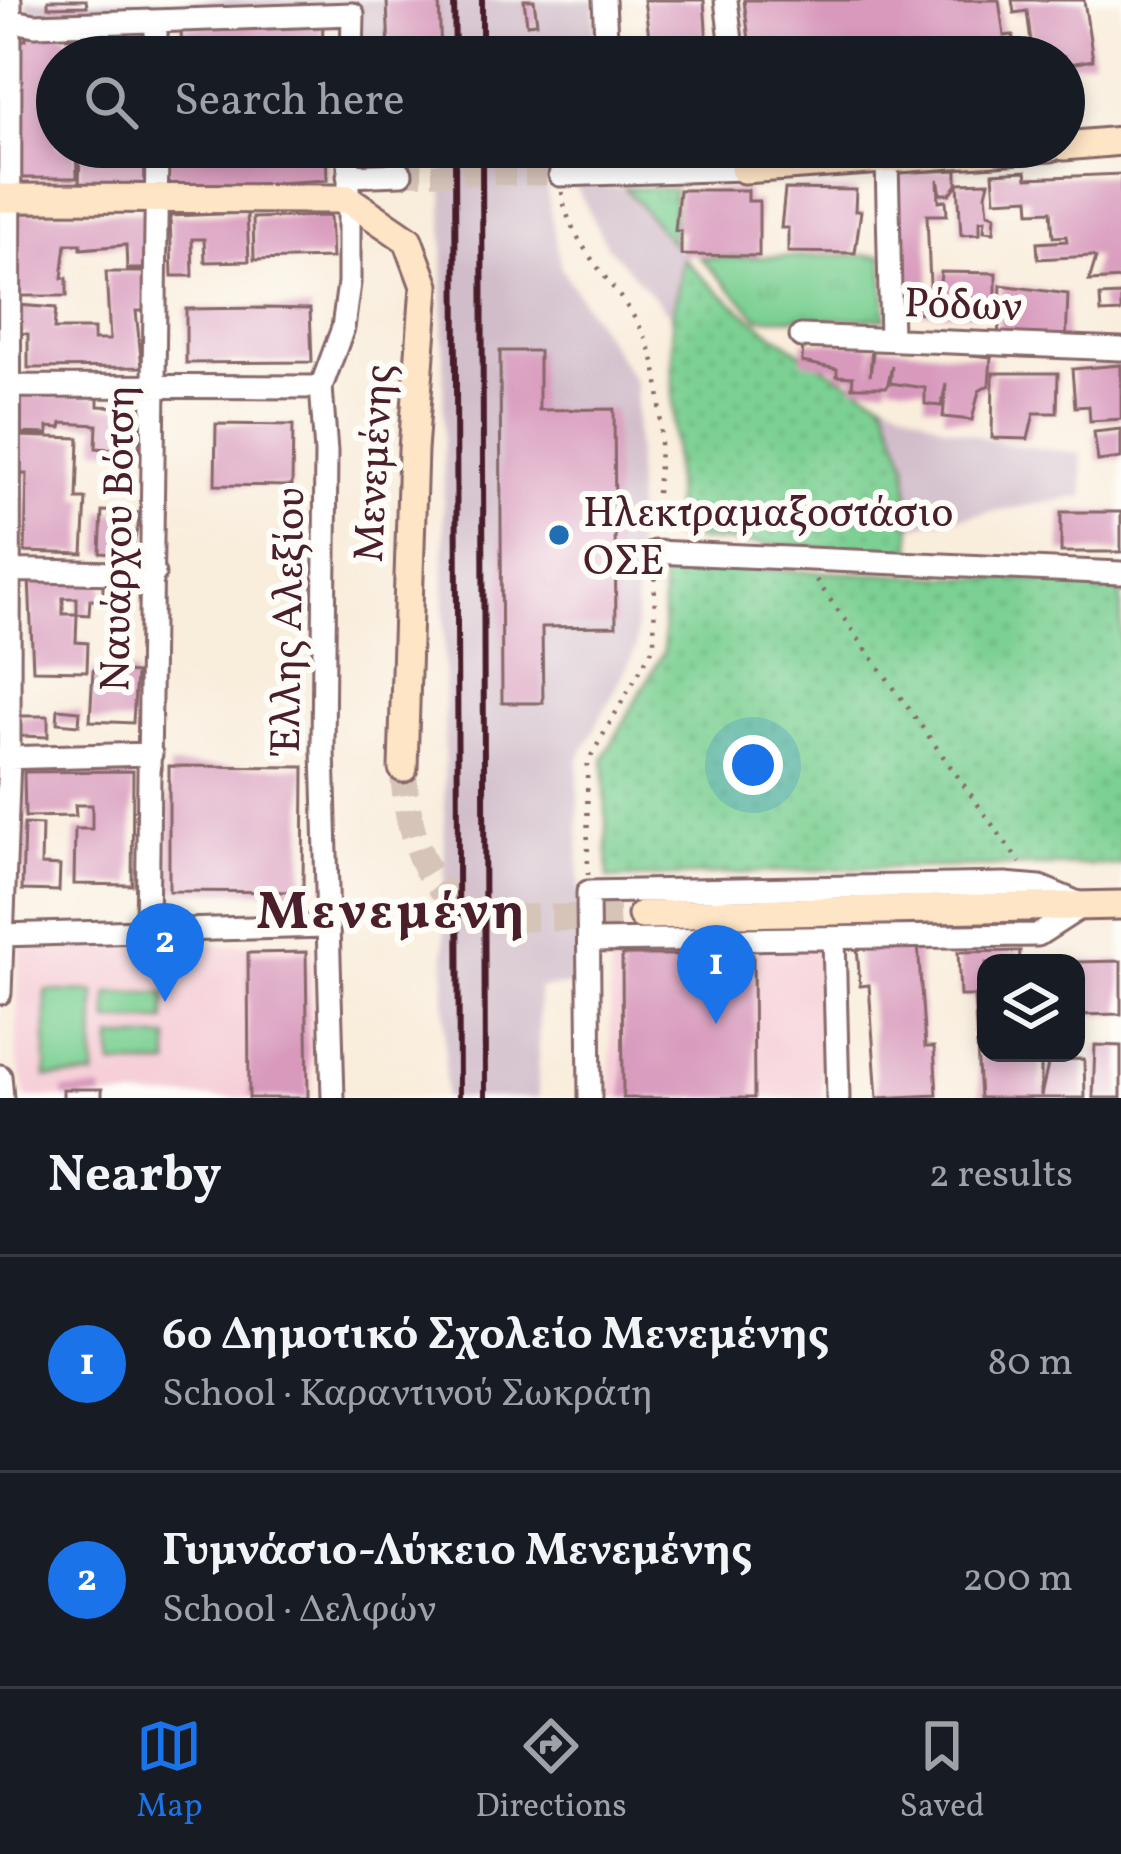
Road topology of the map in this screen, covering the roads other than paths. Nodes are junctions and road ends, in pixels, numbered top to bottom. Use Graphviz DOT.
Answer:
graph roads {
  1 [pos="604,0"];
  2 [pos="726,0"];
  3 [pos="6,13"];
  4 [pos="156,22"];
  5 [pos="156,36"];
  6 [pos="352,36"];
  7 [pos="606,36"];
  8 [pos="730,36"];
  9 [pos="1121,141"];
  10 [pos="1085,144"];
  11 [pos="157,168"];
  12 [pos="348,168"];
  13 [pos="613,168"];
  14 [pos="656,168"];
  15 [pos="887,168"];
  16 [pos="613,173"];
  17 [pos="401,174"];
  18 [pos="560,175"];
  19 [pos="348,187"];
  20 [pos="6,198"];
  21 [pos="157,199"];
  22 [pos="801,336"];
  23 [pos="890,339"];
  24 [pos="1121,349"];
  25 [pos="5,386"];
  26 [pos="158,386"];
  27 [pos="321,387"];
  28 [pos="655,552"];
  29 [pos="4,570"];
  30 [pos="1121,573"];
  31 [pos="154,574"];
  32 [pos="151,754"];
  33 [pos="4,758"];
  34 [pos="403,768"];
  35 [pos="1084,905"];
  36 [pos="1121,905"];
  37 [pos="642,914"];
  38 [pos="327,926"];
  39 [pos="147,931"];
  40 [pos="1,935"];
  41 [pos="834,938"];
  42 [pos="589,940"];
  43 [pos="0,993"];
  44 [pos="0,1076"];
  45 [pos="2,1098"];
  46 [pos="333,1098"];
  47 [pos="590,1098"];
  48 [pos="838,1098"];
  1 -- 7 [label="street"];
  2 -- 8 [label="street"];
  3 -- 4 [label="street"];
  3 -- 20 [label="street"];
  4 -- 5 [label="street"];
  4 -- 6 [label="street"];
  9 -- 10 [label="street"];
  11 -- 21 [label="street, Ναυάρχου Βότση"];
  12 -- 19 [label="street, Έλλης Αλεξίου"];
  13 -- 16 [label="street"];
  14 -- 16 [label="street"];
  15 -- 23 [label="street"];
  16 -- 18 [label="street"];
  17 -- 19 [label="street"];
  19 -- 21 [label="street"];
  19 -- 27 [label="street, Έλλης Αλεξίου"];
  19 -- 34 [label="street, Μενεμένης"];
  20 -- 21 [label="street"];
  20 -- 25 [label="street"];
  21 -- 26 [label="street, Ναυάρχου Βότση"];
  22 -- 23 [label="street, Ρόδων"];
  23 -- 24 [label="street, Ρόδων"];
  25 -- 26 [label="street"];
  25 -- 29 [label="street"];
  26 -- 27 [label="street"];
  26 -- 31 [label="street, Ναυάρχου Βότση"];
  27 -- 38 [label="street, Έλλης Αλεξίου"];
  28 -- 30 [label="street"];
  29 -- 31 [label="street"];
  29 -- 33 [label="street"];
  31 -- 32 [label="street, Ναυάρχου Βότση"];
  32 -- 33 [label="street"];
  32 -- 39 [label="street, Ναυάρχου Βότση"];
  33 -- 40 [label="street"];
  35 -- 36 [label="street"];
  35 -- 37 [label="street"];
  35 -- 41 [label="street"];
  35 -- 42 [label="street"];
  38 -- 39 [label="street"];
  38 -- 46 [label="street, Έλλης Αλεξίου"];
  39 -- 40 [label="street"];
  40 -- 43 [label="street"];
  41 -- 42 [label="street"];
  41 -- 48 [label="street"];
  42 -- 47 [label="street"];
  44 -- 45 [label="street"];
}
